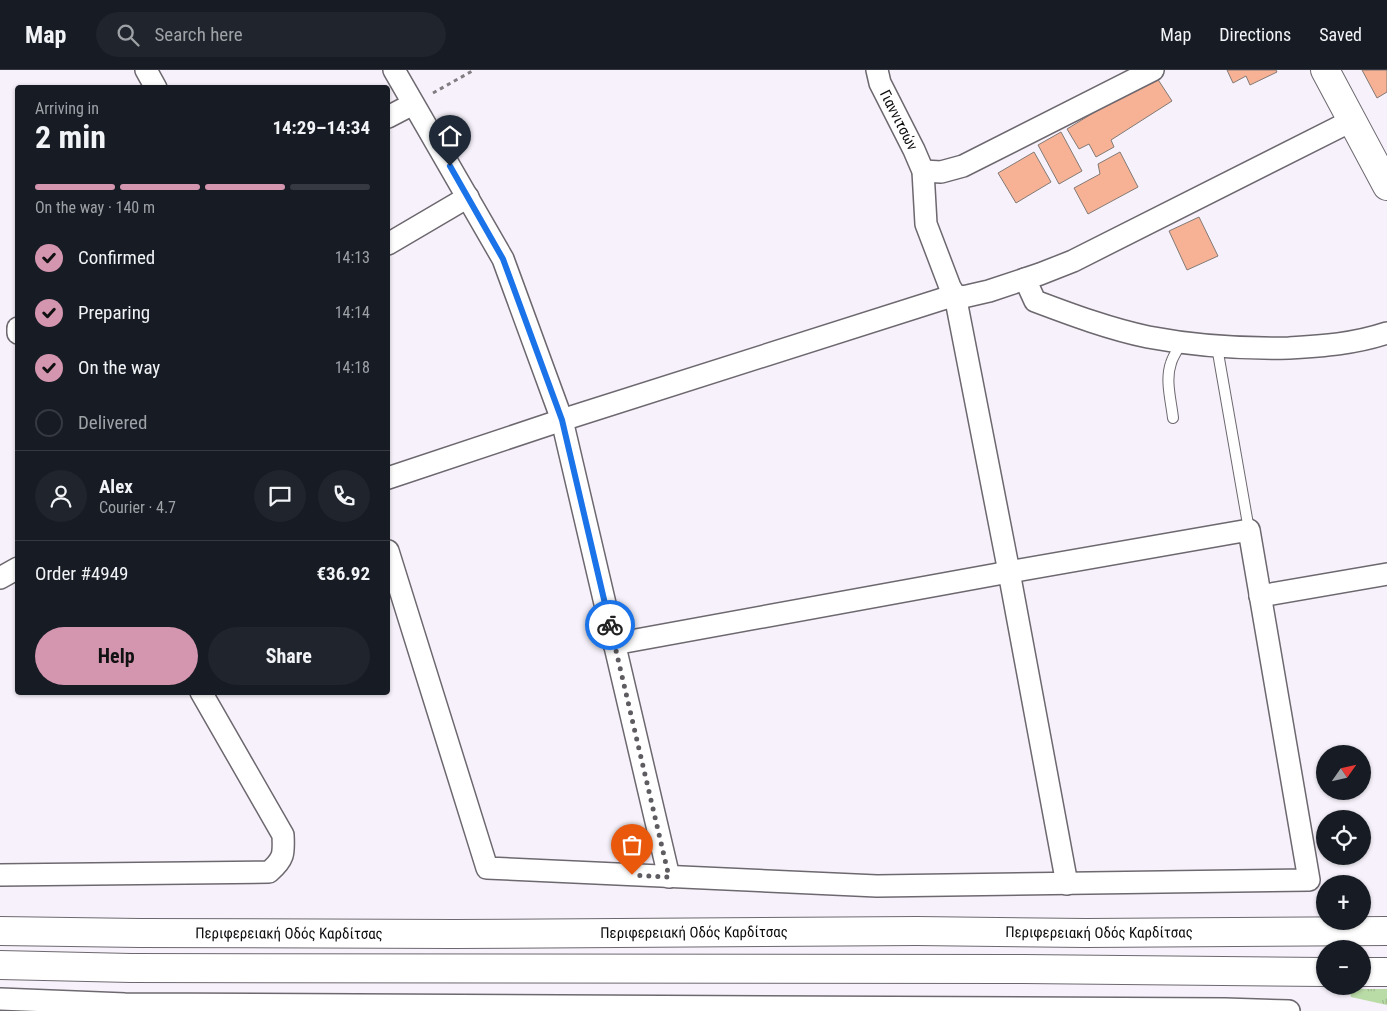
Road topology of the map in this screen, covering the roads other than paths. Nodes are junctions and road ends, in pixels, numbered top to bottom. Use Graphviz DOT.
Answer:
graph roads {
  1 [pos="146,70"];
  2 [pos="394,70"];
  3 [pos="877,70"];
  4 [pos="1154,70"];
  5 [pos="1325,70"];
  6 [pos="154,85"];
  7 [pos="413,104"];
  8 [pos="390,116"];
  9 [pos="1351,121"];
  10 [pos="922,171"];
  11 [pos="1387,186"];
  12 [pos="468,197"];
  13 [pos="390,243"];
  14 [pos="1025,279"];
  15 [pos="954,295"];
  16 [pos="1387,333"];
  17 [pos="1182,342"];
  18 [pos="1217,347"];
  19 [pos="1174,418"];
  20 [pos="562,420"];
  21 [pos="390,477"];
  22 [pos="1248,530"];
  23 [pos="390,557"];
  24 [pos="15,570"];
  25 [pos="1009,572"];
  26 [pos="1387,574"];
  27 [pos="0,578"];
  28 [pos="1260,596"];
  29 [pos="614,644"];
  30 [pos="203,695"];
  31 [pos="0,875"];
  32 [pos="669,877"];
  33 [pos="1067,884"];
  34 [pos="0,931"];
  35 [pos="1387,931"];
  36 [pos="0,965"];
  37 [pos="1316,972"];
  38 [pos="1371,972"];
  39 [pos="1387,972"];
  40 [pos="0,998"];
  41 [pos="125,1007"];
  42 [pos="1288,1011"];
  1 -- 6 [label="street"];
  2 -- 7 [label="street"];
  3 -- 10 [label="street, Γιαννιτσών"];
  4 -- 10 [label="street"];
  5 -- 9 [label="main road"];
  7 -- 8 [label="street"];
  7 -- 12 [label="street"];
  9 -- 11 [label="main road"];
  9 -- 14 [label="street"];
  10 -- 15 [label="street, Γιαννιτσών"];
  12 -- 13 [label="street"];
  12 -- 20 [label="street"];
  14 -- 15 [label="street"];
  14 -- 17 [label="street"];
  15 -- 20 [label="street"];
  15 -- 25 [label="street, Γιαννιτσών"];
  16 -- 18 [label="street"];
  17 -- 18 [label="street"];
  17 -- 19 [label="lane"];
  18 -- 22 [label="lane"];
  20 -- 21 [label="street"];
  20 -- 29 [label="street"];
  22 -- 25 [label="street"];
  22 -- 28 [label="street"];
  23 -- 32 [label="street"];
  24 -- 27 [label="street"];
  25 -- 29 [label="street"];
  25 -- 33 [label="street, Γιαννιτσών"];
  26 -- 28 [label="street"];
  28 -- 33 [label="street"];
  29 -- 32 [label="street"];
  30 -- 31 [label="street"];
  32 -- 33 [label="street"];
  34 -- 35 [label="main road, Περιφερειακή Οδός Καρδίτσας"];
  36 -- 37 [label="main road"];
  38 -- 39 [label="main road"];
  40 -- 41 [label="street"];
  41 -- 42 [label="street"];
}
